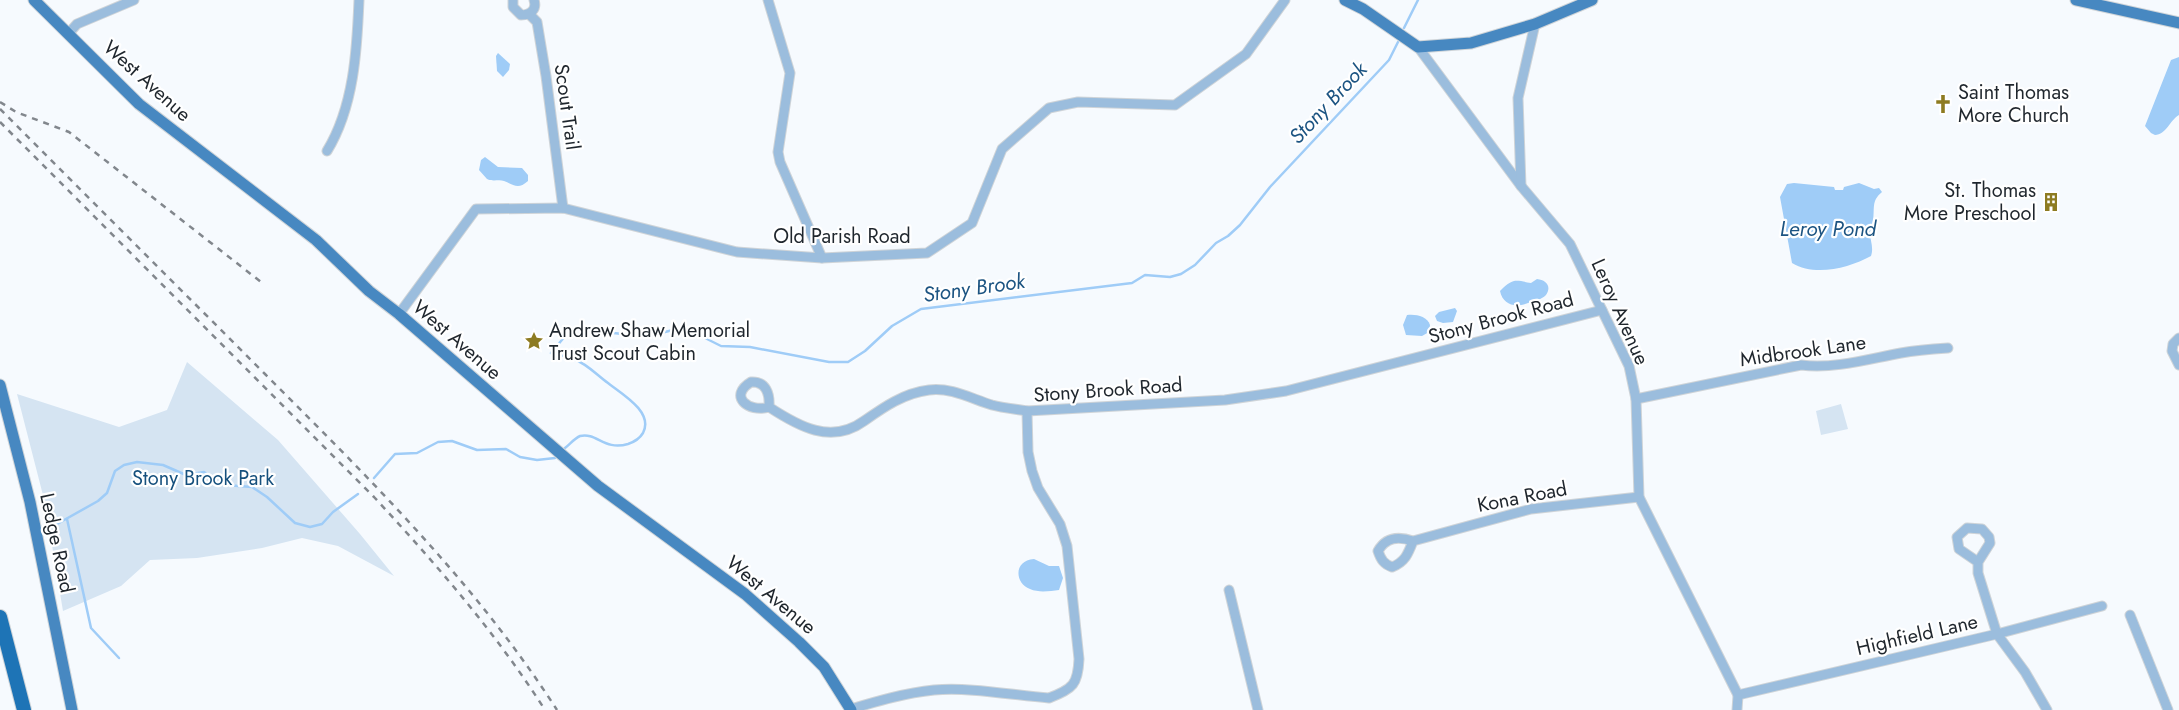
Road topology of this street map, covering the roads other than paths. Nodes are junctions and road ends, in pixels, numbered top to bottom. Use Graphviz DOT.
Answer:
graph roads {
  1 [pos="34,0"];
  2 [pos="134,0"];
  3 [pos="359,0"];
  4 [pos="513,0"];
  5 [pos="534,0"];
  6 [pos="768,0"];
  7 [pos="1285,0"];
  8 [pos="1345,0"];
  9 [pos="1592,0"];
  10 [pos="2076,0"];
  11 [pos="529,14"];
  12 [pos="2179,23"];
  13 [pos="1535,24"];
  14 [pos="68,34"];
  15 [pos="1418,47"];
  16 [pos="326,151"];
  17 [pos="1521,186"];
  18 [pos="563,208"];
  19 [pos="822,258"];
  20 [pos="1602,310"];
  21 [pos="399,314"];
  22 [pos="2179,338"];
  23 [pos="1948,348"];
  24 [pos="2179,365"];
  25 [pos="0,385"];
  26 [pos="1636,399"];
  27 [pos="769,407"];
  28 [pos="1026,411"];
  29 [pos="1639,497"];
  30 [pos="1413,541"];
  31 [pos="1978,562"];
  32 [pos="1229,590"];
  33 [pos="2102,606"];
  34 [pos="2130,615"];
  35 [pos="0,619"];
  36 [pos="1997,634"];
  37 [pos="1738,695"];
  38 [pos="851,709"];
  39 [pos="18,710"];
  40 [pos="24,710"];
  41 [pos="72,710"];
  42 [pos="1258,710"];
  43 [pos="1738,710"];
  44 [pos="2047,710"];
  45 [pos="2168,710"];
  1 -- 14 [label="main road, West Avenue"];
  2 -- 14 [label="street"];
  3 -- 16 [label="street"];
  4 -- 11 [label="street, Scout Trail"];
  5 -- 11 [label="street"];
  6 -- 19 [label="street"];
  7 -- 19 [label="street, Old Parish Road"];
  8 -- 15 [label="main road"];
  9 -- 13 [label="main road"];
  10 -- 12 [label="main road"];
  11 -- 18 [label="street, Scout Trail"];
  13 -- 15 [label="main road"];
  13 -- 17 [label="street"];
  14 -- 21 [label="main road, West Avenue"];
  15 -- 17 [label="street, Leroy Avenue"];
  17 -- 20 [label="street, Leroy Avenue"];
  18 -- 19 [label="street, Old Parish Road"];
  18 -- 21 [label="street, Old Parish Road"];
  20 -- 26 [label="street, Leroy Avenue"];
  20 -- 28 [label="street, Stony Brook Road"];
  21 -- 38 [label="main road, West Avenue"];
  22 -- 24 [label="street"];
  23 -- 26 [label="street, Midbrook Lane"];
  25 -- 41 [label="main road, Ledge Road"];
  26 -- 29 [label="street, Leroy Avenue"];
  27 -- 28 [label="street"];
  28 -- 38 [label="street, Stony Brook Road"];
  29 -- 30 [label="street, Kona Road"];
  29 -- 37 [label="street, Leroy Avenue"];
  31 -- 36 [label="street"];
  32 -- 42 [label="street"];
  33 -- 36 [label="street, Highfield Lane"];
  34 -- 45 [label="street"];
  35 -- 39 [label="highway"];
  35 -- 40 [label="highway"];
  36 -- 37 [label="street, Highfield Lane"];
  36 -- 44 [label="street"];
  37 -- 43 [label="street, Leroy Avenue"];
}
